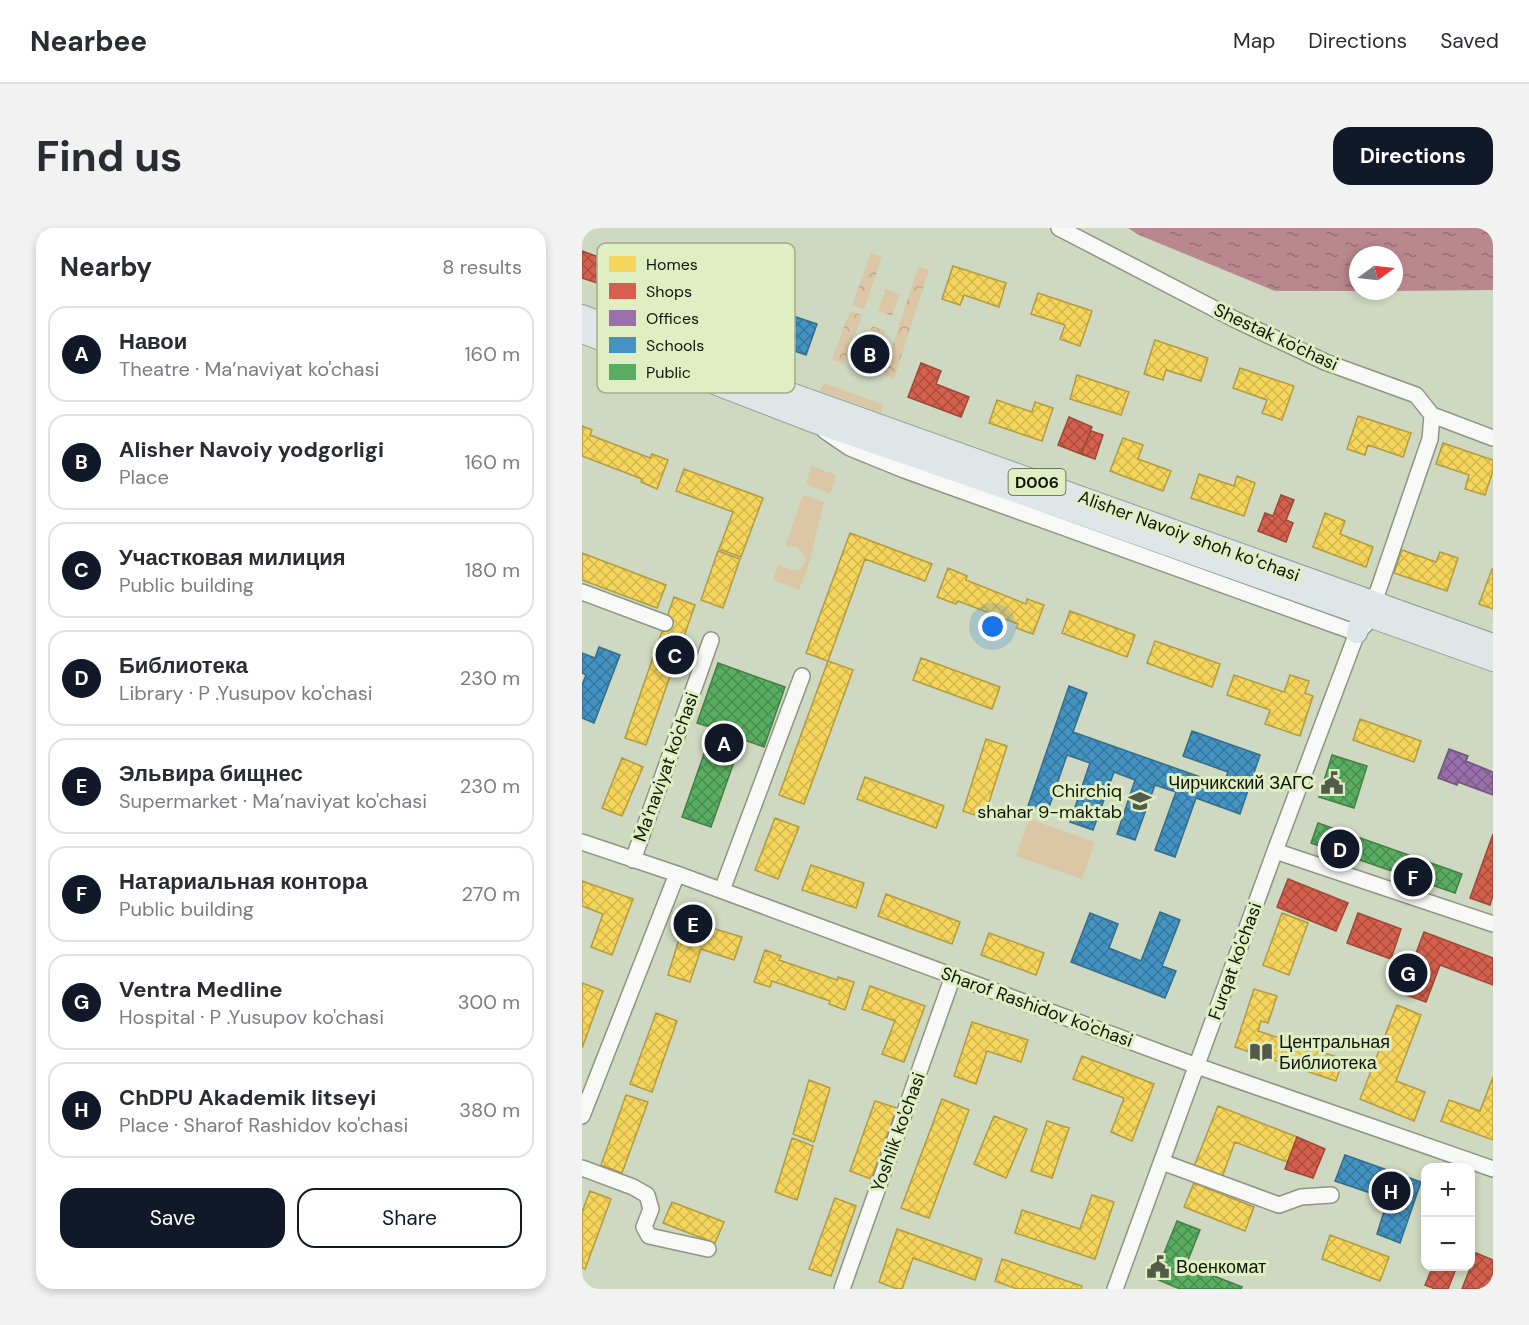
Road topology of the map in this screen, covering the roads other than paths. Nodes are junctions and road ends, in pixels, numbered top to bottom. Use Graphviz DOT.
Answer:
graph roads {
  1 [pos="1059,228"];
  2 [pos="582,315"];
  3 [pos="597,321"];
  4 [pos="582,333"];
  5 [pos="597,338"];
  6 [pos="738,393"];
  7 [pos="789,393"];
  8 [pos="1432,415"];
  9 [pos="810,421"];
  10 [pos="1493,438"];
  11 [pos="582,592"];
  12 [pos="1368,611"];
  13 [pos="665,623"];
  14 [pos="1357,633"];
  15 [pos="711,640"];
  16 [pos="1493,644"];
  17 [pos="1493,661"];
  18 [pos="802,676"];
  19 [pos="582,842"];
  20 [pos="1275,851"];
  21 [pos="633,860"];
  22 [pos="677,874"];
  23 [pos="722,890"];
  24 [pos="1493,924"];
  25 [pos="953,976"];
  26 [pos="1197,1065"];
  27 [pos="582,1116"];
  28 [pos="1162,1162"];
  29 [pos="582,1168"];
  30 [pos="1493,1169"];
  31 [pos="1331,1195"];
  32 [pos="708,1249"];
  33 [pos="842,1289"];
  34 [pos="1115,1289"];
  1 -- 8 [label="street, Shestak ko'chasi"];
  2 -- 3 [label="main road, Alisher Navoiy shoh koʻchasi / D006"];
  4 -- 5 [label="main road, Alisher Navoiy shoh koʻchasi / D006"];
  6 -- 9 [label="main road, Alisher Navoiy shoh koʻchasi / D006"];
  7 -- 12 [label="main road, Alisher Navoiy shoh koʻchasi / D006"];
  8 -- 10 [label="street, Shestak ko'chasi"];
  8 -- 12 [label="street"];
  9 -- 12 [label="main road, Alisher Navoiy shoh koʻchasi / D006"];
  9 -- 14 [label="street, Alisher Navoiy shoh koʻchasi"];
  11 -- 13 [label="street"];
  12 -- 14 [label="main road"];
  12 -- 16 [label="main road, Alisher Navoiy shoh koʻchasi / D006"];
  12 -- 17 [label="main road, Alisher Navoiy shoh koʻchasi / D006"];
  14 -- 20 [label="street, Furqat ko'chasi"];
  15 -- 21 [label="street, Ma’naviyat ko'chasi"];
  18 -- 23 [label="street"];
  19 -- 21 [label="street, Sharof Rashidov ko'chasi"];
  20 -- 24 [label="street"];
  20 -- 26 [label="street, Furqat ko'chasi"];
  21 -- 22 [label="street, Sharof Rashidov ko'chasi"];
  22 -- 23 [label="street, Sharof Rashidov ko'chasi"];
  22 -- 27 [label="street"];
  23 -- 25 [label="street, Sharof Rashidov ko'chasi"];
  25 -- 26 [label="street, Sharof Rashidov ko'chasi"];
  25 -- 33 [label="street, Yoshlik ko'chasi"];
  26 -- 28 [label="street, Furqat ko'chasi"];
  26 -- 30 [label="street, Sharof Rashidov ko'chasi"];
  28 -- 31 [label="street"];
  28 -- 34 [label="street, Furqat ko'chasi"];
  29 -- 32 [label="street"];
}
